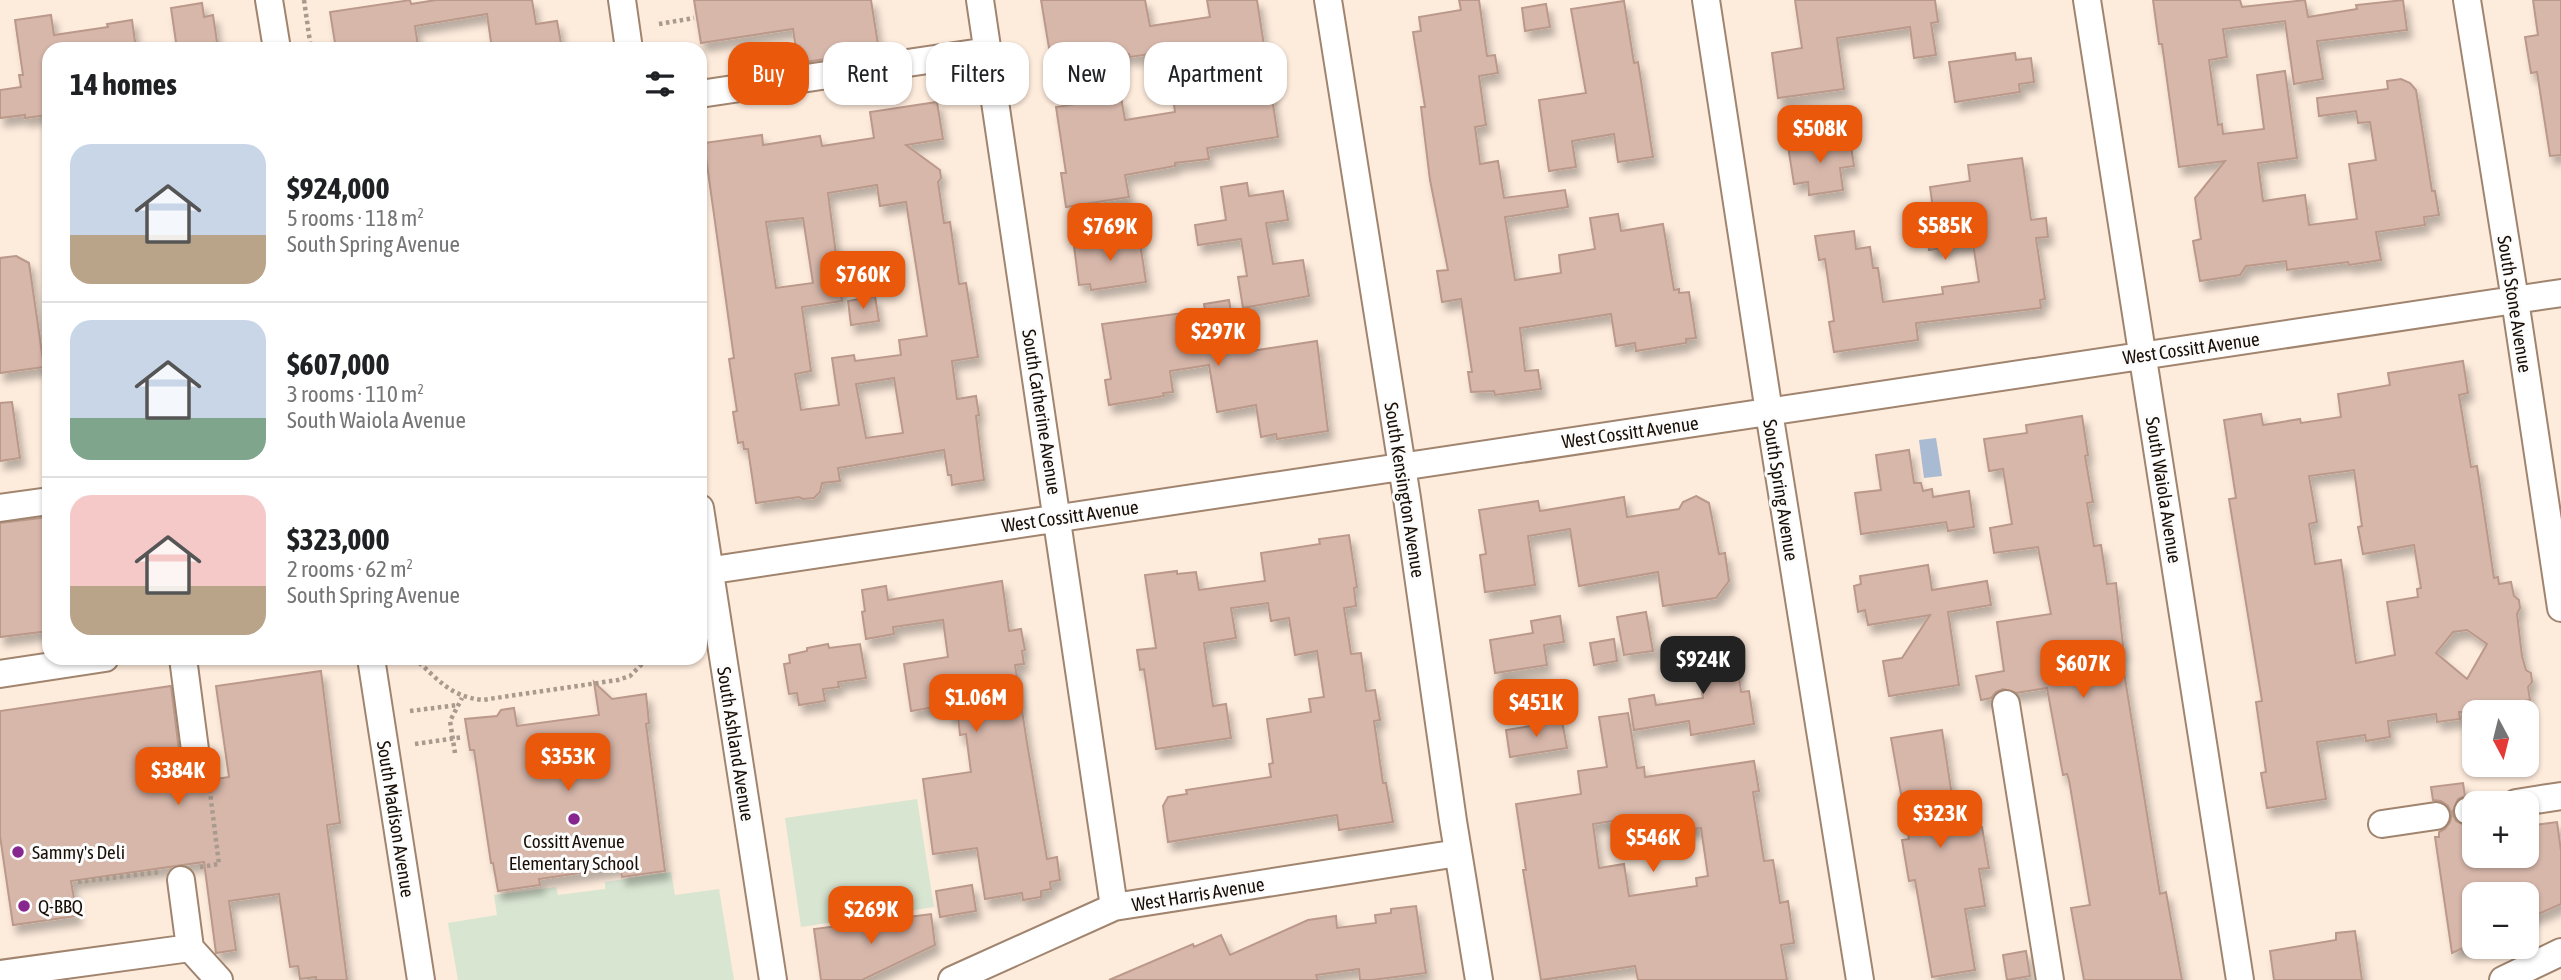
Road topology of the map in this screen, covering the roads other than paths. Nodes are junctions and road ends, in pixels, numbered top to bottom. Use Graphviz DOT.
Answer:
graph roads {
  1 [pos="269,0"];
  2 [pos="622,0"];
  3 [pos="980,0"];
  4 [pos="1328,0"];
  5 [pos="1706,0"];
  6 [pos="2087,0"];
  7 [pos="2467,0"];
  8 [pos="276,42"];
  9 [pos="628,42"];
  10 [pos="987,42"];
  11 [pos="926,60"];
  12 [pos="707,93"];
  13 [pos="996,105"];
  14 [pos="2561,293"];
  15 [pos="2515,300"];
  16 [pos="2143,356"];
  17 [pos="1769,412"];
  18 [pos="1402,467"];
  19 [pos="42,501"];
  20 [pos="0,508"];
  21 [pos="1058,518"];
  22 [pos="707,571"];
  23 [pos="707,583"];
  24 [pos="2561,608"];
  25 [pos="59,665"];
  26 [pos="184,665"];
  27 [pos="372,665"];
  28 [pos="0,674"];
  29 [pos="2006,704"];
  30 [pos="197,765"];
  31 [pos="2561,796"];
  32 [pos="2539,799"];
  33 [pos="2436,816"];
  34 [pos="2382,824"];
  35 [pos="1458,853"];
  36 [pos="181,873"];
  37 [pos="1114,907"];
  38 [pos="190,948"];
  39 [pos="2561,952"];
  40 [pos="0,974"];
  41 [pos="219,980"];
  42 [pos="421,980"];
  43 [pos="773,980"];
  44 [pos="952,980"];
  45 [pos="1479,980"];
  46 [pos="1860,980"];
  47 [pos="2050,980"];
  48 [pos="2240,980"];
  49 [pos="2503,980"];
  1 -- 8 [label="street"];
  2 -- 9 [label="street"];
  3 -- 10 [label="street, South Catherine Avenue"];
  4 -- 18 [label="street, South Kensington Avenue"];
  5 -- 17 [label="street, South Spring Avenue"];
  6 -- 16 [label="street, South Waiola Avenue"];
  7 -- 15 [label="street, South Stone Avenue"];
  11 -- 12 [label="street"];
  13 -- 21 [label="street, South Catherine Avenue"];
  14 -- 15 [label="street, West Cossitt Avenue"];
  15 -- 16 [label="street, West Cossitt Avenue"];
  15 -- 24 [label="street, South Stone Avenue"];
  16 -- 17 [label="street, West Cossitt Avenue"];
  16 -- 48 [label="street, South Waiola Avenue"];
  17 -- 18 [label="street, West Cossitt Avenue"];
  17 -- 46 [label="street, South Spring Avenue"];
  18 -- 21 [label="street, West Cossitt Avenue"];
  18 -- 35 [label="street, South Kensington Avenue"];
  19 -- 20 [label="street"];
  21 -- 22 [label="street, West Cossitt Avenue"];
  21 -- 37 [label="street, South Catherine Avenue"];
  23 -- 43 [label="street, South Ashland Avenue"];
  25 -- 28 [label="street"];
  26 -- 30 [label="street"];
  27 -- 42 [label="street, South Madison Avenue"];
  29 -- 47 [label="street"];
  31 -- 32 [label="street"];
  33 -- 34 [label="street"];
  35 -- 37 [label="street, West Harris Avenue"];
  35 -- 45 [label="street, South Kensington Avenue"];
  36 -- 38 [label="street"];
  37 -- 44 [label="street, West Harris Avenue"];
  38 -- 40 [label="street"];
  38 -- 41 [label="street"];
  39 -- 49 [label="street"];
}
